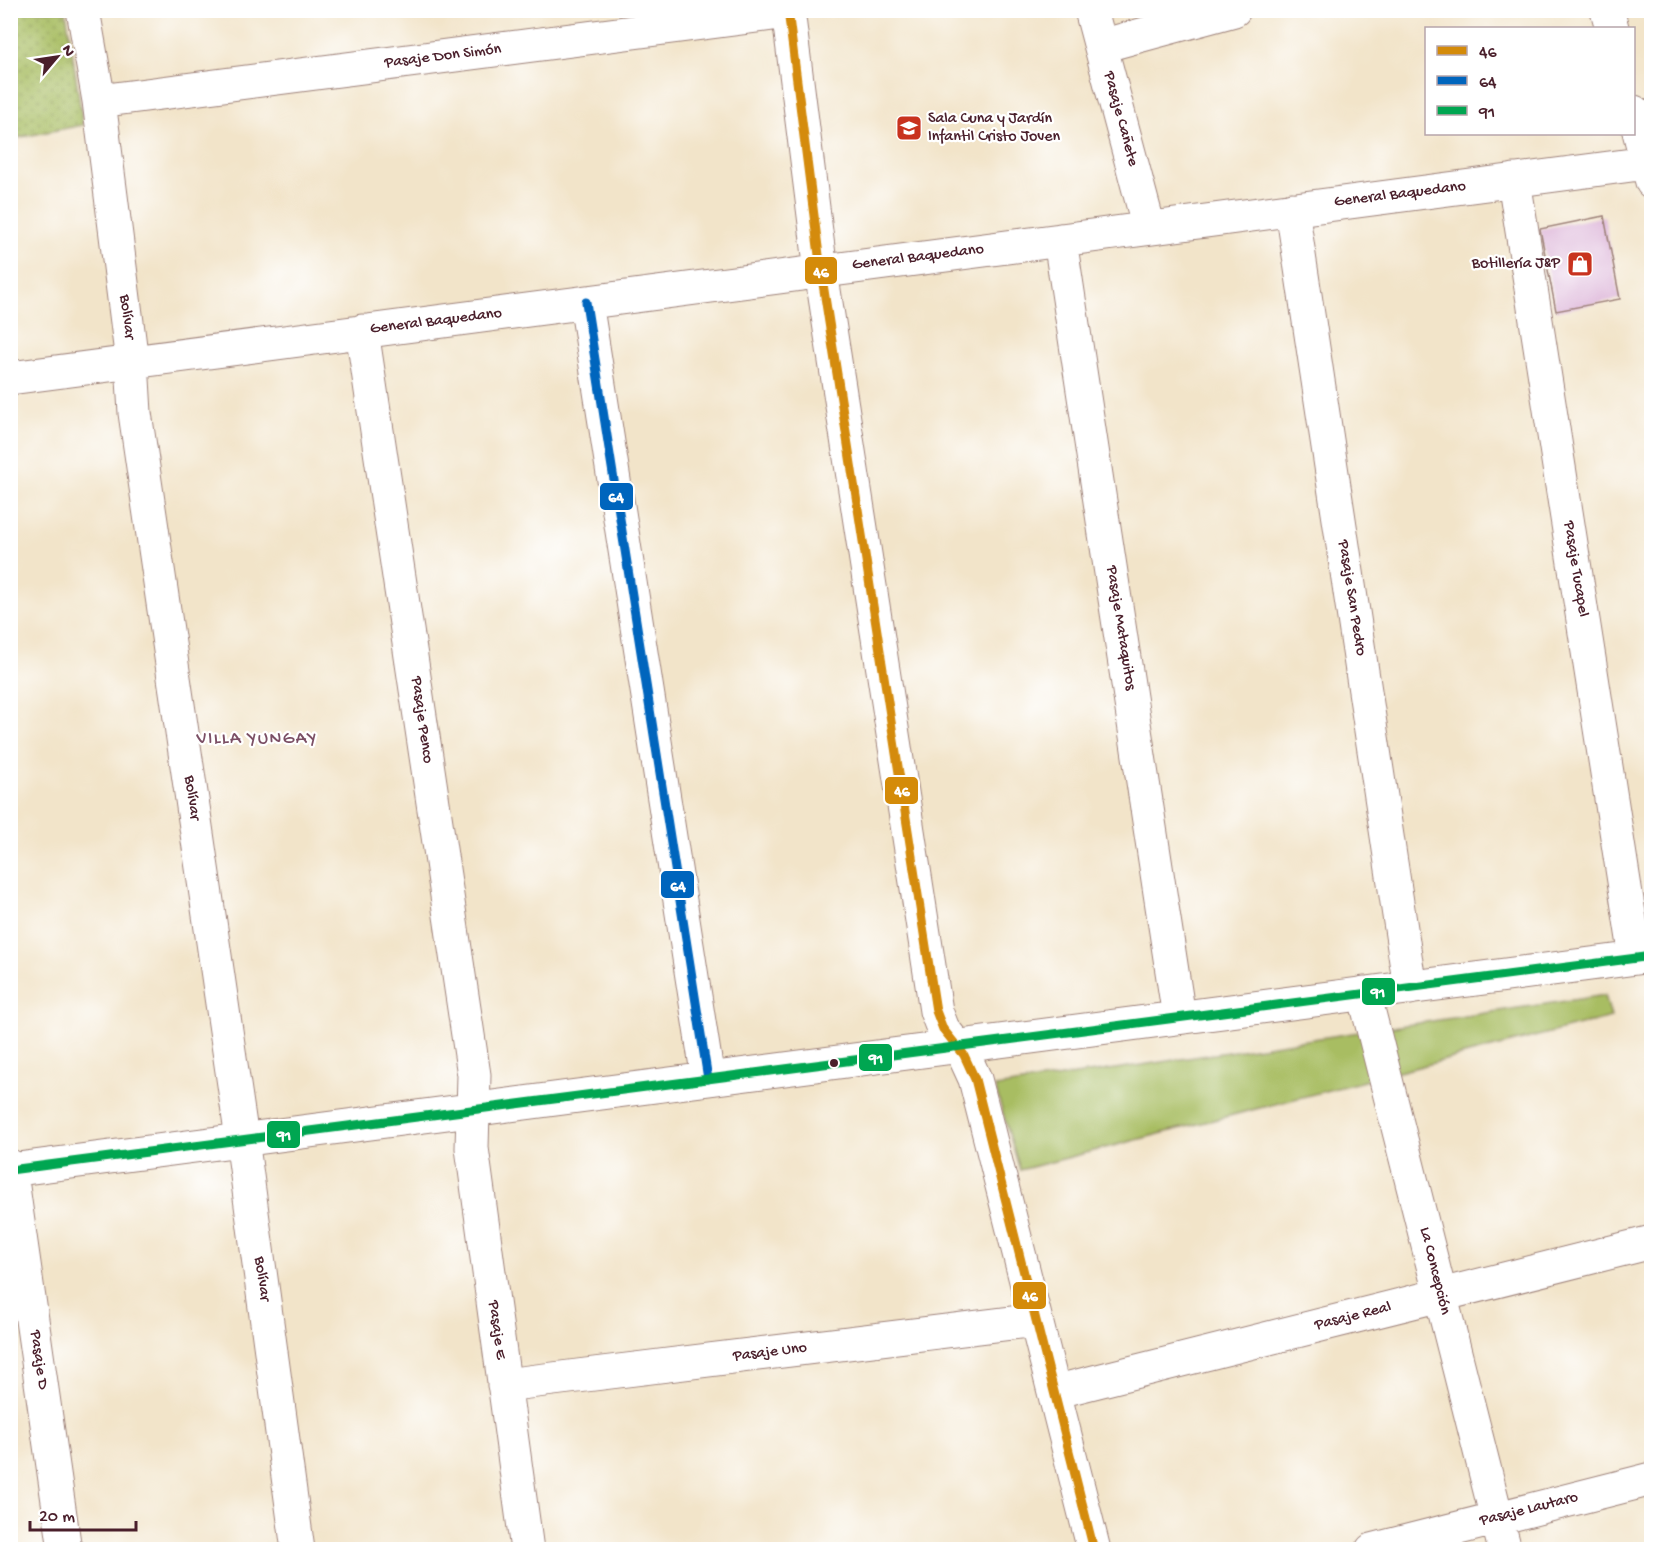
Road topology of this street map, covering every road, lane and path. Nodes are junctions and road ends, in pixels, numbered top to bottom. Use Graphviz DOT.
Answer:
graph roads {
  1 [pos="83,10"];
  2 [pos="1091,10"];
  3 [pos="1234,10"];
  4 [pos="1607,10"];
  5 [pos="788,11"];
  6 [pos="1612,27"];
  7 [pos="1101,46"];
  8 [pos="99,101"];
  9 [pos="1635,116"];
  10 [pos="1649,172"];
  11 [pos="1514,180"];
  12 [pos="1292,209"];
  13 [pos="1149,228"];
  14 [pos="1060,240"];
  15 [pos="821,271"];
  16 [pos="586,302"];
  17 [pos="362,331"];
  18 [pos="132,362"];
  19 [pos="10,378"];
  20 [pos="1644,957"];
  21 [pos="1410,988"];
  22 [pos="1364,993"];
  23 [pos="1179,1017"];
  24 [pos="956,1046"];
  25 [pos="708,1078"];
  26 [pos="473,1109"];
  27 [pos="242,1139"];
  28 [pos="11,1169"];
  29 [pos="1652,1242"];
  30 [pos="1440,1295"];
  31 [pos="1036,1320"];
  32 [pos="504,1385"];
  33 [pos="1054,1392"];
  34 [pos="1652,1479"];
  35 [pos="1497,1518"];
  36 [pos="66,1550"];
  37 [pos="298,1550"];
  38 [pos="527,1550"];
  39 [pos="1094,1550"];
  40 [pos="1372,1550"];
  41 [pos="1505,1550"];
  1 -- 8 [label="street, Bolívar"];
  2 -- 7 [label="street, Pasaje Cañete"];
  3 -- 7 [label="street"];
  4 -- 6 [label="street"];
  5 -- 8 [label="street, Pasaje Don Simón"];
  5 -- 15 [label="street"];
  7 -- 13 [label="street, Pasaje Cañete"];
  8 -- 18 [label="street, Bolívar"];
  9 -- 10 [label="street"];
  10 -- 11 [label="street, General Baquedano"];
  11 -- 12 [label="street, General Baquedano"];
  11 -- 20 [label="street, Pasaje Tucapel"];
  12 -- 13 [label="street, General Baquedano"];
  12 -- 21 [label="street, Pasaje San Pedro"];
  13 -- 14 [label="street, General Baquedano"];
  14 -- 15 [label="street, General Baquedano"];
  14 -- 23 [label="street, Pasaje Mataquitos"];
  15 -- 16 [label="street, General Baquedano"];
  15 -- 24 [label="street"];
  16 -- 17 [label="street, General Baquedano"];
  16 -- 25 [label="street"];
  17 -- 18 [label="street, General Baquedano"];
  17 -- 26 [label="street, Pasaje Penco"];
  18 -- 19 [label="street, General Baquedano"];
  18 -- 27 [label="street, Bolívar"];
  20 -- 21 [label="street"];
  21 -- 22 [label="street"];
  22 -- 23 [label="street"];
  22 -- 30 [label="street, La Concepción"];
  23 -- 24 [label="street"];
  24 -- 25 [label="street"];
  24 -- 31 [label="street"];
  25 -- 26 [label="street"];
  26 -- 27 [label="street"];
  26 -- 32 [label="street, Pasaje E"];
  27 -- 28 [label="street"];
  27 -- 37 [label="street, Bolívar"];
  28 -- 36 [label="street, Pasaje D"];
  29 -- 30 [label="street, Pasaje Real"];
  30 -- 33 [label="street, Pasaje Real"];
  30 -- 35 [label="street, La Concepción"];
  31 -- 32 [label="street, Pasaje Uno"];
  31 -- 33 [label="street"];
  32 -- 38 [label="street, Pasaje E"];
  33 -- 39 [label="street"];
  34 -- 35 [label="street, Pasaje Lautaro"];
  35 -- 40 [label="street, Pasaje Lautaro"];
  35 -- 41 [label="street, La Concepción"];
}
